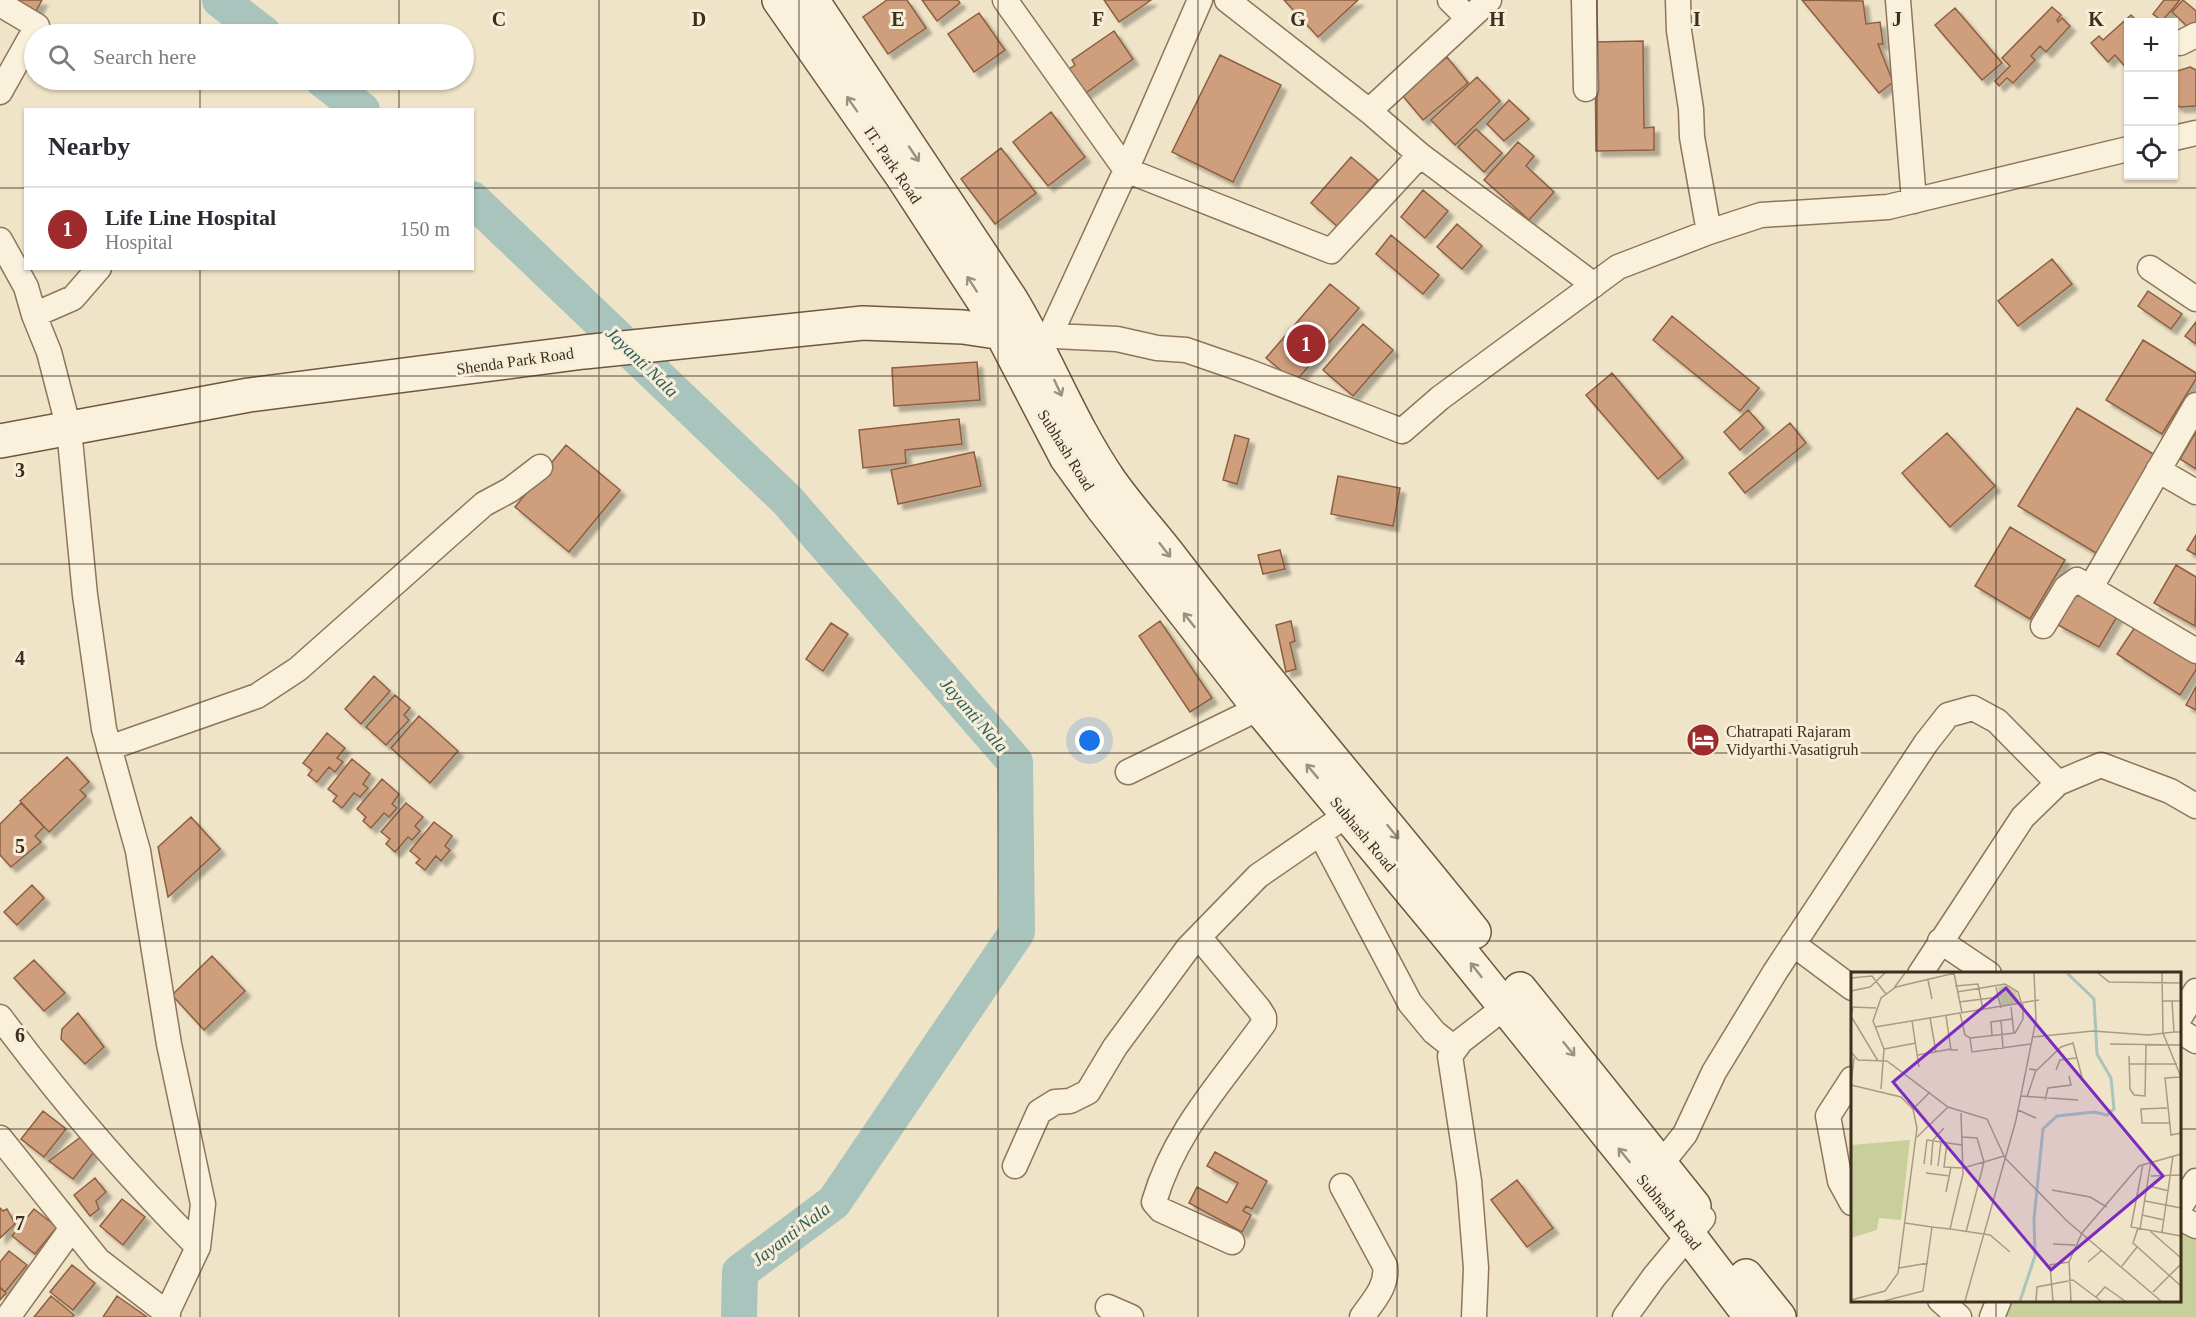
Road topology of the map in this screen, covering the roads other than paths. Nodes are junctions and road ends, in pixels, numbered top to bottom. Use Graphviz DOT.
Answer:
graph roads {
  1 [pos="779,0"];
  2 [pos="812,0"];
  3 [pos="1005,0"];
  4 [pos="1200,0"];
  5 [pos="1227,0"];
  6 [pos="1450,0"];
  7 [pos="1489,0"];
  8 [pos="1584,0"];
  9 [pos="1678,0"];
  10 [pos="1898,0"];
  11 [pos="0,4"];
  12 [pos="1468,18"];
  13 [pos="34,24"];
  14 [pos="24,49"];
  15 [pos="1586,89"];
  16 [pos="0,92"];
  17 [pos="1369,111"];
  18 [pos="2196,133"];
  19 [pos="2178,137"];
  20 [pos="2124,149"];
  21 [pos="1420,155"];
  22 [pos="1126,170"];
  23 [pos="1914,201"];
  24 [pos="1709,232"];
  25 [pos="0,240"];
  26 [pos="2150,268"];
  27 [pos="97,270"];
  28 [pos="1594,285"];
  29 [pos="2196,299"];
  30 [pos="34,315"];
  31 [pos="1028,335"];
  32 [pos="2196,405"];
  33 [pos="69,429"];
  34 [pos="0,441"];
  35 [pos="540,467"];
  36 [pos="2158,470"];
  37 [pos="2196,492"];
  38 [pos="2091,587"];
  39 [pos="2043,626"];
  40 [pos="2196,651"];
  41 [pos="1270,703"];
  42 [pos="109,748"];
  43 [pos="1128,772"];
  44 [pos="2058,783"];
  45 [pos="2196,806"];
  46 [pos="1358,807"];
  47 [pos="1320,833"];
  48 [pos="1199,936"];
  49 [pos="1940,941"];
  50 [pos="1793,944"];
  51 [pos="1921,972"];
  52 [pos="1986,972"];
  53 [pos="1851,987"];
  54 [pos="2196,991"];
  55 [pos="1520,1014"];
  56 [pos="2181,1015"];
  57 [pos="0,1017"];
  58 [pos="2181,1032"];
  59 [pos="2196,1041"];
  60 [pos="1454,1048"];
  61 [pos="1851,1083"];
  62 [pos="1843,1114"];
  63 [pos="5,1153"];
  64 [pos="1661,1164"];
  65 [pos="1015,1166"];
  66 [pos="2196,1181"];
  67 [pos="1342,1186"];
  68 [pos="1851,1201"];
  69 [pos="2181,1205"];
  70 [pos="2181,1218"];
  71 [pos="2196,1226"];
  72 [pos="1696,1227"];
  73 [pos="72,1228"];
  74 [pos="1232,1242"];
  75 [pos="198,1247"];
  76 [pos="1942,1302"];
  77 [pos="1998,1302"];
  78 [pos="1108,1307"];
  79 [pos="167,1315"];
  80 [pos="8,1317"];
  81 [pos="1131,1317"];
  82 [pos="1362,1317"];
  83 [pos="1474,1317"];
  84 [pos="1625,1317"];
  85 [pos="1751,1317"];
  86 [pos="1779,1317"];
  87 [pos="1959,1317"];
  88 [pos="1992,1317"];
  31 -- 1 [label="main road, IT. Park Road, one-way"];
  2 -- 31 [label="main road, IT. Park Road, one-way"];
  3 -- 22 [label="street"];
  4 -- 22 [label="street"];
  5 -- 17 [label="street"];
  6 -- 12 [label="street"];
  7 -- 12 [label="street"];
  8 -- 15 [label="street"];
  9 -- 24 [label="street"];
  10 -- 23 [label="street"];
  11 -- 13 [label="street"];
  12 -- 17 [label="street"];
  14 -- 16 [label="street"];
  17 -- 21 [label="street"];
  18 -- 19 [label="street"];
  20 -- 23 [label="street"];
  21 -- 22 [label="street"];
  21 -- 28 [label="street"];
  22 -- 31 [label="street"];
  23 -- 24 [label="street"];
  24 -- 28 [label="street"];
  25 -- 30 [label="street"];
  26 -- 29 [label="street"];
  27 -- 30 [label="street"];
  28 -- 31 [label="street"];
  30 -- 33 [label="street"];
  31 -- 33 [label="main road, Shenda Park Road"];
  31 -- 41 [label="main road, Subhash Road"];
  32 -- 36 [label="street"];
  33 -- 34 [label="main road, Shenda Park Road"];
  33 -- 42 [label="street"];
  35 -- 42 [label="street"];
  36 -- 37 [label="street"];
  36 -- 38 [label="street"];
  38 -- 39 [label="street"];
  38 -- 40 [label="street"];
  41 -- 43 [label="street"];
  41 -- 46 [label="main road, Subhash Road"];
  42 -- 75 [label="street"];
  44 -- 45 [label="street"];
  44 -- 49 [label="street"];
  44 -- 50 [label="street"];
  46 -- 47 [label="street"];
  46 -- 55 [label="main road, Subhash Road"];
  47 -- 48 [label="street"];
  47 -- 60 [label="street"];
  48 -- 65 [label="street"];
  48 -- 74 [label="street"];
  49 -- 51 [label="street"];
  49 -- 52 [label="street"];
  50 -- 53 [label="street"];
  50 -- 64 [label="street"];
  54 -- 56 [label="street"];
  55 -- 60 [label="street"];
  55 -- 64 [label="main road, Subhash Road, one-way"];
  72 -- 55 [label="main road, Subhash Road, one-way"];
  57 -- 75 [label="street"];
  58 -- 59 [label="street"];
  60 -- 83 [label="street"];
  61 -- 62 [label="street"];
  62 -- 68 [label="street"];
  63 -- 73 [label="street"];
  64 -- 72 [label="main road, Subhash Road"];
  66 -- 69 [label="street"];
  67 -- 82 [label="street"];
  70 -- 71 [label="street"];
  72 -- 84 [label="street"];
  72 -- 85 [label="main road, Subhash Road"];
  72 -- 86 [label="main road, Subhash Road"];
  73 -- 79 [label="street"];
  73 -- 80 [label="street"];
  75 -- 79 [label="street"];
  76 -- 87 [label="street"];
  77 -- 88 [label="street"];
  78 -- 81 [label="street"];
}
